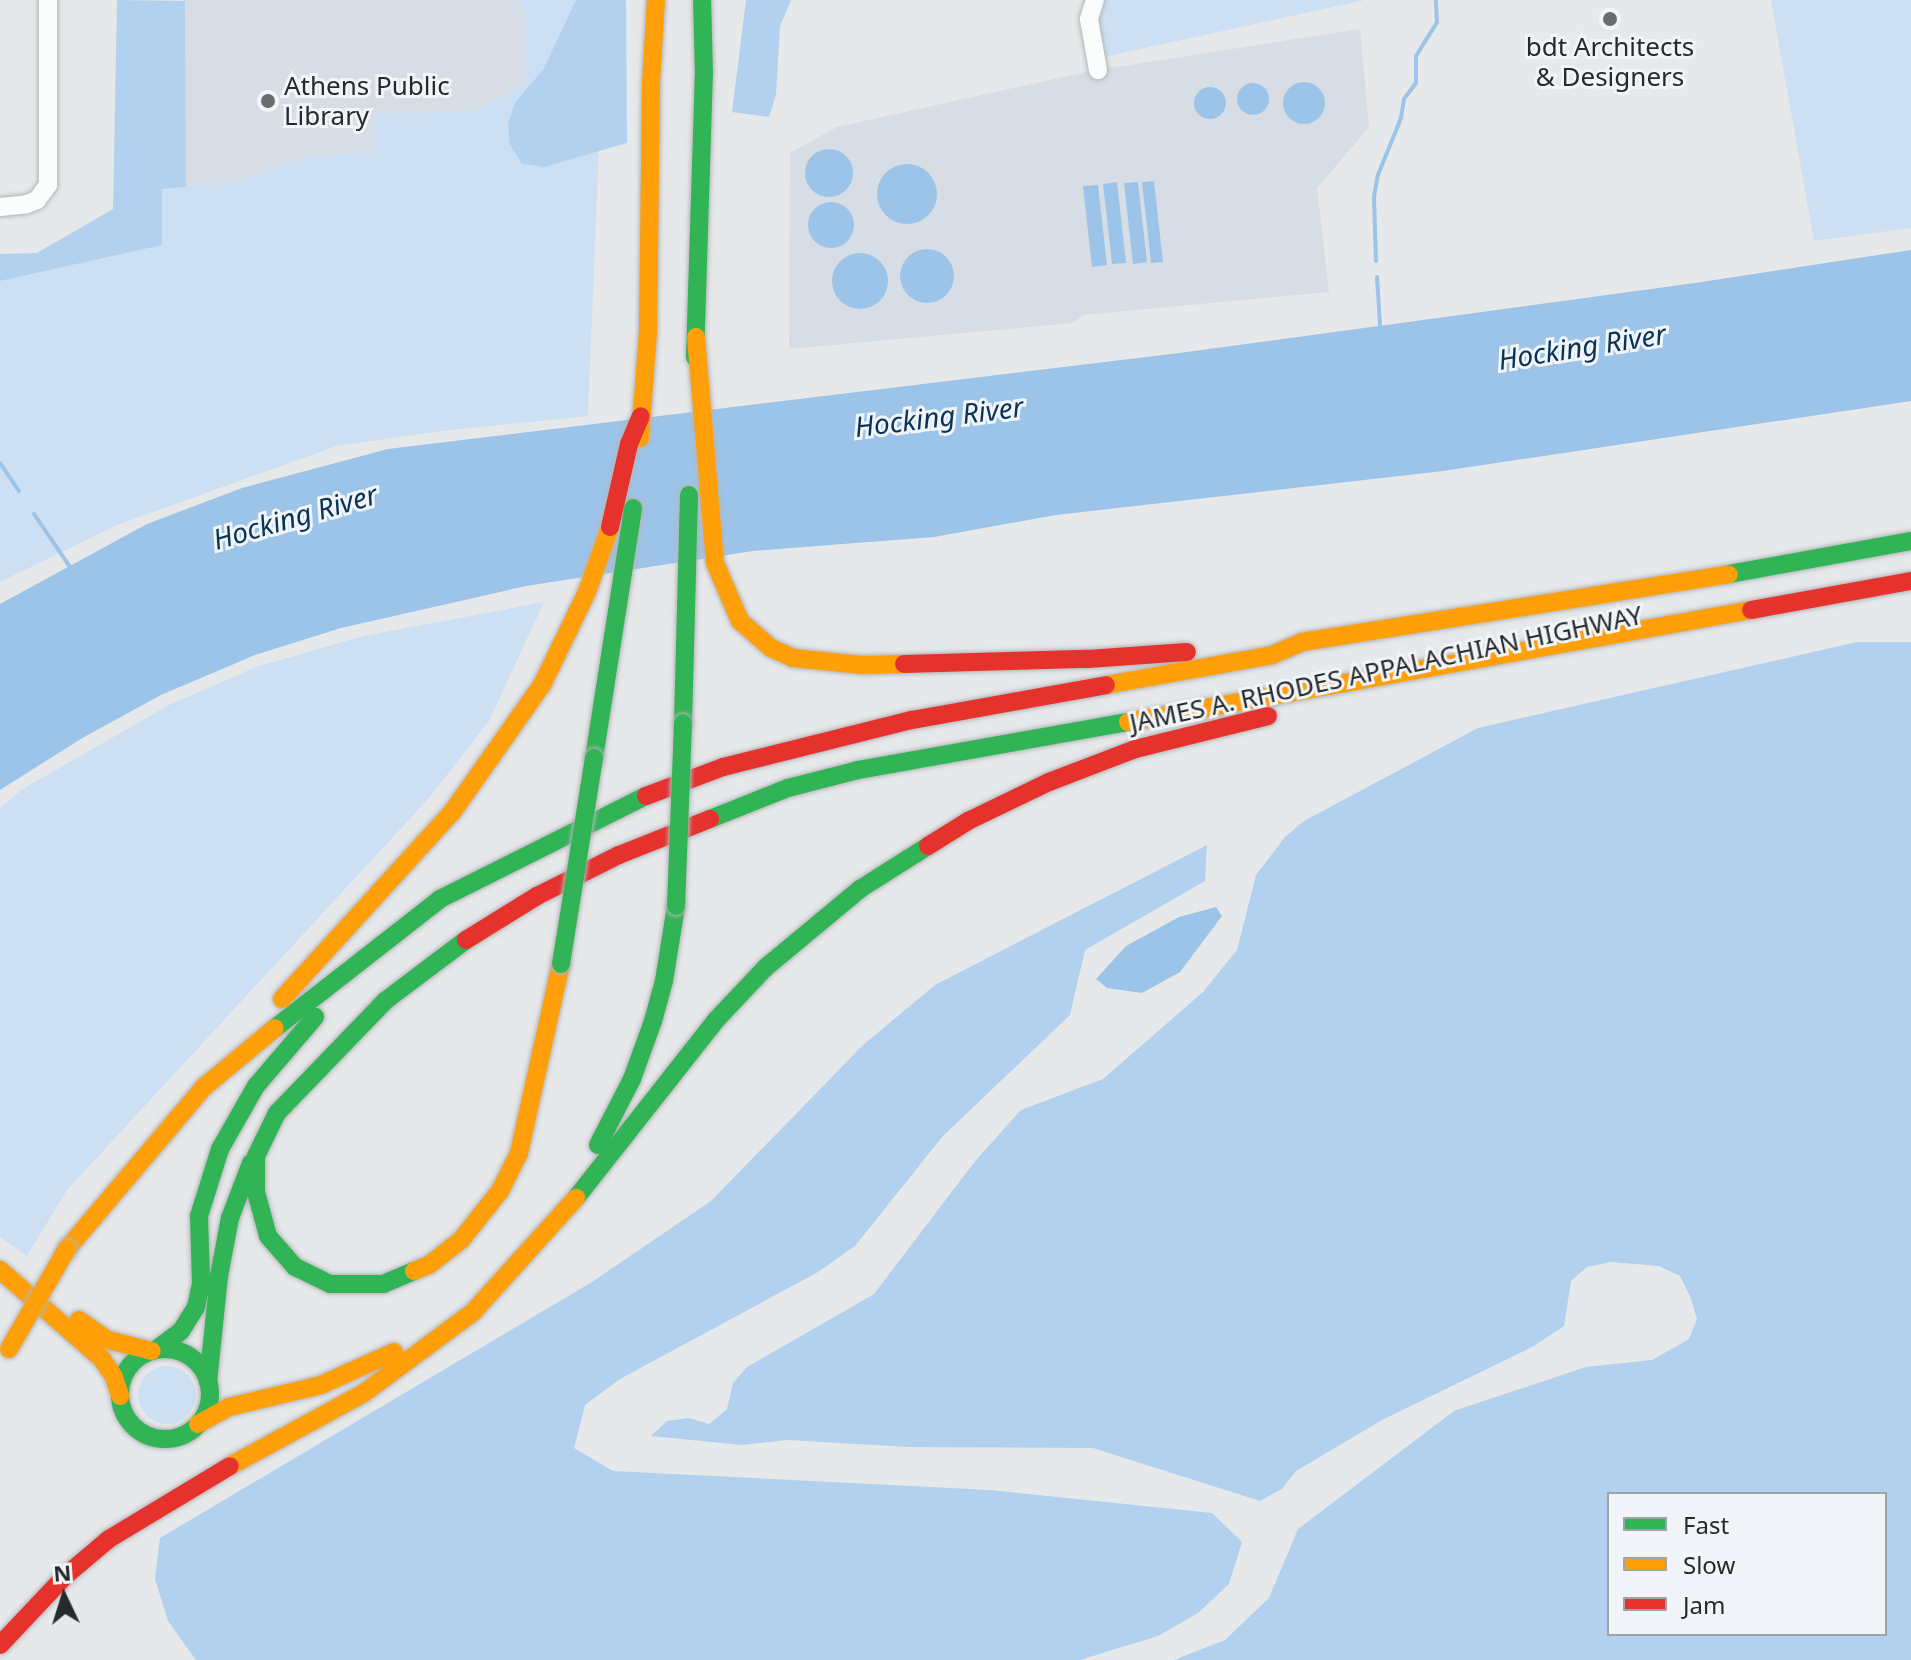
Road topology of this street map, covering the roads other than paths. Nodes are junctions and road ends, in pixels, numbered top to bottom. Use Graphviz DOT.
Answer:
graph roads {
  1 [pos="48,0"];
  2 [pos="645,0"];
  3 [pos="656,0"];
  4 [pos="702,0"];
  5 [pos="716,0"];
  6 [pos="1095,0"];
  7 [pos="1098,70"];
  8 [pos="704,74"];
  9 [pos="651,86"];
  10 [pos="0,207"];
  11 [pos="696,337"];
  12 [pos="641,416"];
  13 [pos="1911,541"];
  14 [pos="1911,581"];
  15 [pos="1911,590"];
  16 [pos="1302,642"];
  17 [pos="392,932"];
  18 [pos="204,1087"];
  19 [pos="256,1156"];
  20 [pos="558,1217"];
  21 [pos="67,1249"];
  22 [pos="0,1270"];
  23 [pos="498,1285"];
  24 [pos="22,1286"];
  25 [pos="0,1328"];
  26 [pos="154,1350"];
  27 [pos="4,1357"];
  28 [pos="208,1382"];
  29 [pos="120,1396"];
  30 [pos="198,1424"];
  31 [pos="0,1645"];
  1 -- 10 [label="street"];
  2 -- 9 [label="main road"];
  3 -- 9 [label="main road"];
  4 -- 8 [label="main road"];
  5 -- 8 [label="main road"];
  6 -- 7 [label="street"];
  8 -- 11 [label="main road"];
  9 -- 12 [label="main road"];
  11 -- 16 [label="main road"];
  11 -- 20 [label="main road, bridge"];
  12 -- 18 [label="main road"];
  12 -- 19 [label="main road, bridge"];
  13 -- 16 [label="main road, JAMES A. RHODES APPALACHIAN HIGHWAY"];
  14 -- 19 [label="main road"];
  15 -- 20 [label="main road, JAMES A. RHODES APPALACHIAN HIGHWAY"];
  16 -- 17 [label="main road, JAMES A. RHODES APPALACHIAN HIGHWAY"];
  17 -- 18 [label="main road, JAMES A. RHODES APPALACHIAN HIGHWAY"];
  17 -- 26 [label="main road"];
  18 -- 21 [label="main road, JAMES A. RHODES APPALACHIAN HIGHWAY"];
  19 -- 28 [label="main road"];
  20 -- 23 [label="main road, JAMES A. RHODES APPALACHIAN HIGHWAY"];
  21 -- 25 [label="main road, bridge"];
  21 -- 27 [label="main road, JAMES A. RHODES APPALACHIAN HIGHWAY, bridge"];
  22 -- 24 [label="main road"];
  23 -- 30 [label="main road"];
  23 -- 31 [label="main road, JAMES A. RHODES APPALACHIAN HIGHWAY"];
  24 -- 26 [label="main road"];
  24 -- 29 [label="main road"];
  26 -- 28 [label="main road"];
  26 -- 29 [label="main road"];
  28 -- 30 [label="main road"];
  29 -- 30 [label="main road"];
}
